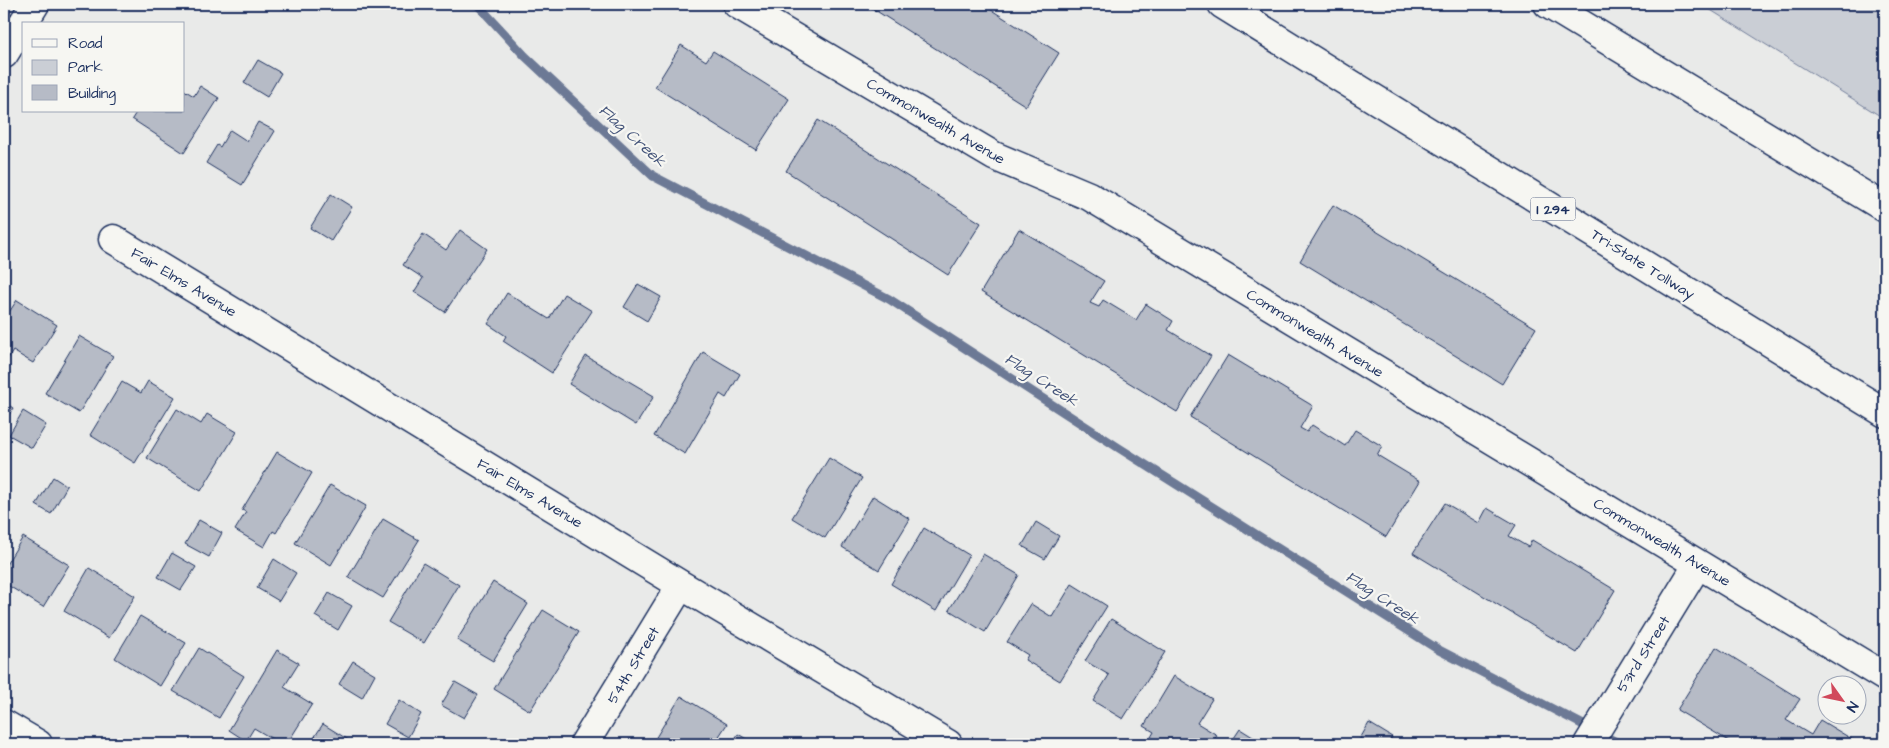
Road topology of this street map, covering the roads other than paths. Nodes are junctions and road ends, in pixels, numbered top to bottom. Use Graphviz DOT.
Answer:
graph roads {
  1 [pos="35,4"];
  2 [pos="737,4"];
  3 [pos="1222,4"];
  4 [pos="1548,4"];
  5 [pos="24,22"];
  6 [pos="22,25"];
  7 [pos="4,54"];
  8 [pos="1885,208"];
  9 [pos="113,239"];
  10 [pos="1885,412"];
  11 [pos="1698,564"];
  12 [pos="681,585"];
  13 [pos="1885,677"];
  14 [pos="4,724"];
  15 [pos="38,744"];
  16 [pos="584,744"];
  17 [pos="948,744"];
  18 [pos="1588,744"];
  1 -- 5 [label="main road"];
  2 -- 11 [label="main road, Commonwealth Avenue"];
  3 -- 10 [label="main road, Tri-State Tollway / I 294"];
  4 -- 8 [label="main road"];
  6 -- 7 [label="main road"];
  9 -- 12 [label="main road, Fair Elms Avenue"];
  11 -- 13 [label="main road, Commonwealth Avenue"];
  11 -- 18 [label="main road, 53rd Street"];
  12 -- 16 [label="main road, 54th Street"];
  12 -- 17 [label="main road, Fair Elms Avenue"];
  14 -- 15 [label="main road"];
}
